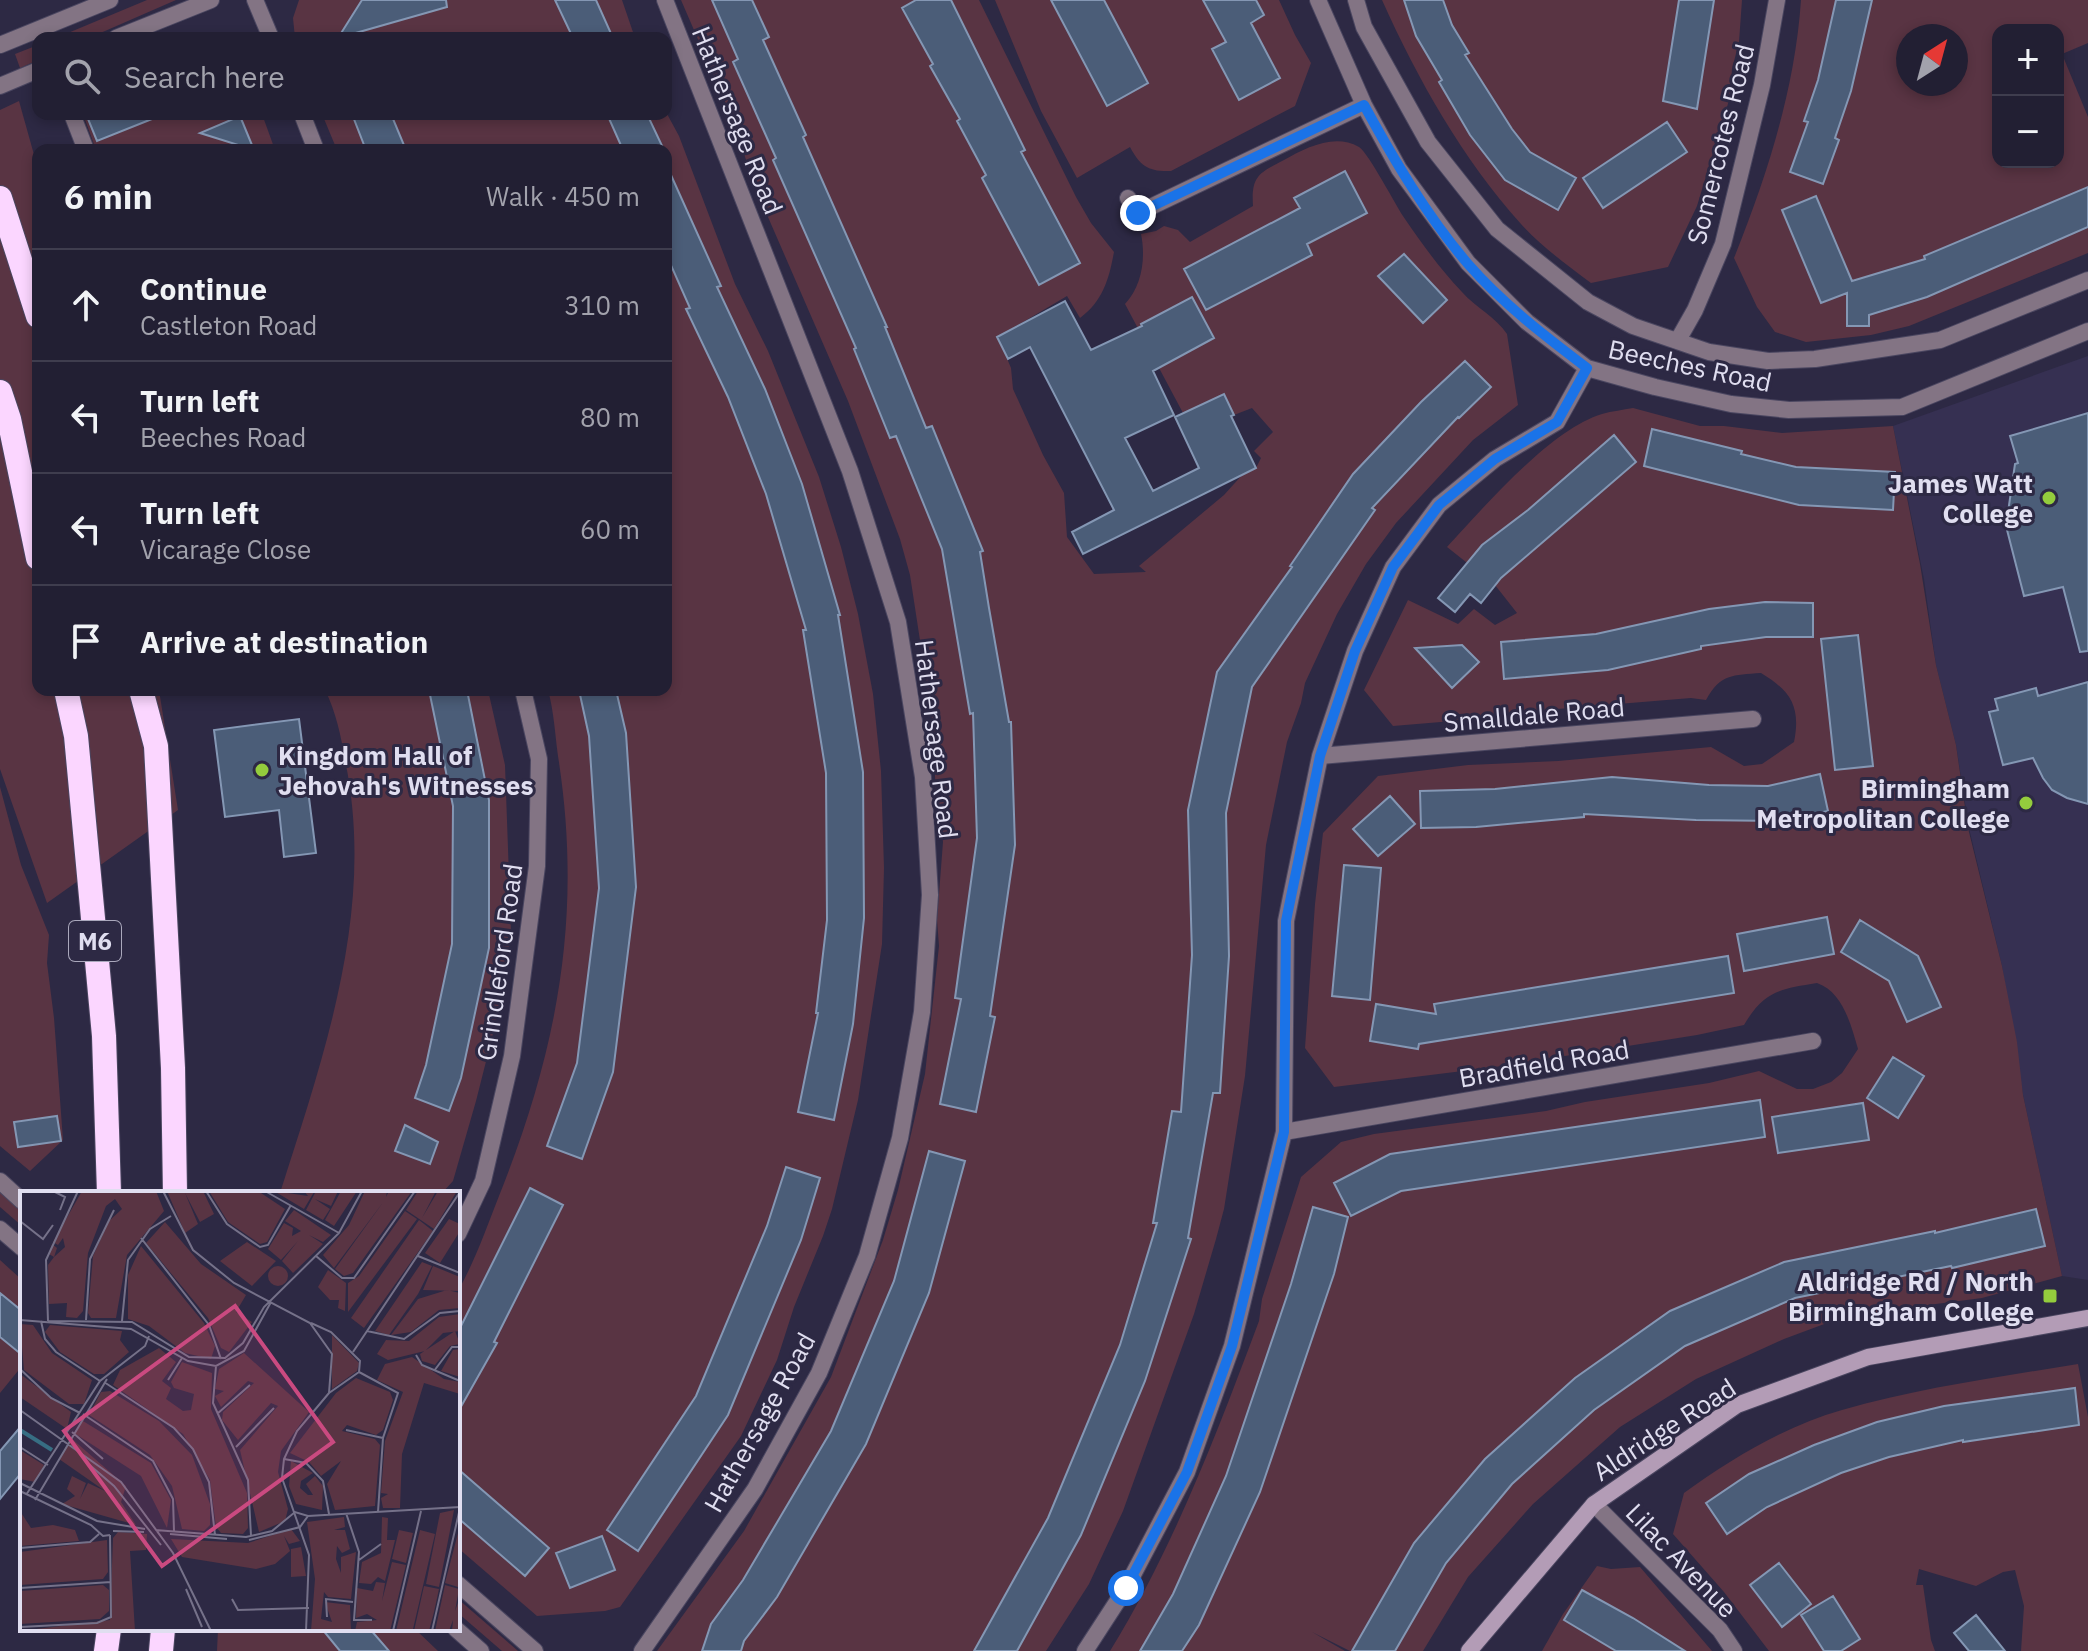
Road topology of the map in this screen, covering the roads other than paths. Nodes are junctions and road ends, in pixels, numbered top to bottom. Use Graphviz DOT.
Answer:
graph roads {
  1 [pos="110,0"];
  2 [pos="211,0"];
  3 [pos="255,0"];
  4 [pos="665,0"];
  5 [pos="1318,0"];
  6 [pos="1356,0"];
  7 [pos="1777,0"];
  8 [pos="131,32"];
  9 [pos="268,32"];
  10 [pos="0,45"];
  11 [pos="32,73"];
  12 [pos="0,86"];
  13 [pos="1364,105"];
  14 [pos="74,120"];
  15 [pos="304,120"];
  16 [pos="84,144"];
  17 [pos="314,144"];
  18 [pos="0,198"];
  19 [pos="1128,198"];
  20 [pos="2088,280"];
  21 [pos="32,297"];
  22 [pos="2088,331"];
  23 [pos="1678,340"];
  24 [pos="1587,368"];
  25 [pos="0,392"];
  26 [pos="32,529"];
  27 [pos="67,696"];
  28 [pos="143,696"];
  29 [pos="524,696"];
  30 [pos="1753,719"];
  31 [pos="1320,756"];
  32 [pos="1813,1041"];
  33 [pos="1284,1132"];
  34 [pos="0,1181"];
  35 [pos="109,1191"];
  36 [pos="175,1191"];
  37 [pos="20,1199"];
  38 [pos="0,1229"];
  39 [pos="460,1230"];
  40 [pos="20,1246"];
  41 [pos="2088,1318"];
  42 [pos="1594,1504"];
  43 [pos="460,1586"];
  44 [pos="109,1631"];
  45 [pos="163,1631"];
  46 [pos="458,1631"];
  47 [pos="106,1651"];
  48 [pos="161,1651"];
  49 [pos="481,1651"];
  50 [pos="535,1651"];
  51 [pos="642,1651"];
  52 [pos="1085,1651"];
  53 [pos="1469,1651"];
  54 [pos="1734,1651"];
  1 -- 10 [label="street"];
  2 -- 8 [label="street"];
  3 -- 9 [label="street"];
  4 -- 51 [label="street, Hathersage Road"];
  5 -- 13 [label="street, Beeches Road"];
  6 -- 23 [label="street, Beeches Road"];
  7 -- 23 [label="street, Somercotes Road"];
  11 -- 12 [label="street"];
  13 -- 19 [label="street"];
  13 -- 24 [label="street, Beeches Road"];
  14 -- 16 [label="street"];
  15 -- 17 [label="street"];
  18 -- 21 [label="highway"];
  20 -- 23 [label="street, Beeches Road"];
  22 -- 24 [label="street, Beeches Road"];
  24 -- 31 [label="street"];
  25 -- 26 [label="highway"];
  27 -- 35 [label="highway, M6"];
  28 -- 36 [label="highway"];
  29 -- 39 [label="street, Grindleford Road"];
  30 -- 31 [label="street, Smalldale Road"];
  31 -- 33 [label="street"];
  32 -- 33 [label="street, Bradfield Road"];
  33 -- 52 [label="street"];
  34 -- 37 [label="street"];
  38 -- 40 [label="street"];
  41 -- 42 [label="street, Aldridge Road"];
  42 -- 53 [label="street, Aldridge Road"];
  42 -- 54 [label="street, Lilac Avenue"];
  43 -- 50 [label="street"];
  44 -- 47 [label="highway"];
  45 -- 48 [label="highway"];
  46 -- 49 [label="street"];
}
